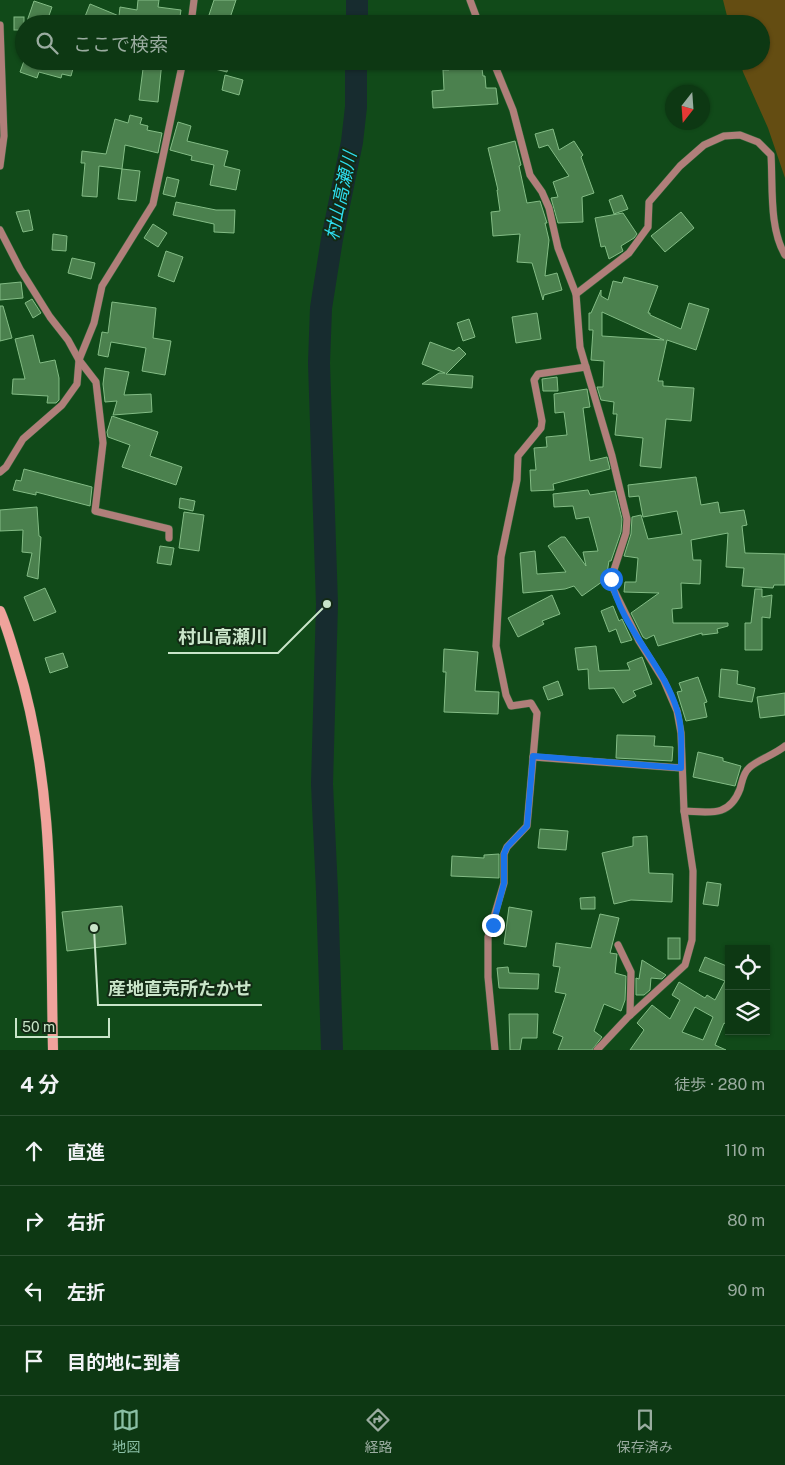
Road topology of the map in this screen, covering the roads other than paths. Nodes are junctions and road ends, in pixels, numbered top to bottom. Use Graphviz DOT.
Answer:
graph roads {
  1 [pos="194,0"];
  2 [pos="470,0"];
  3 [pos="192,15"];
  4 [pos="476,15"];
  5 [pos="0,26"];
  6 [pos="181,70"];
  7 [pos="497,70"];
  8 [pos="0,166"];
  9 [pos="0,230"];
  10 [pos="785,255"];
  11 [pos="576,294"];
  12 [pos="79,360"];
  13 [pos="586,367"];
  14 [pos="0,472"];
  15 [pos="169,538"];
  16 [pos="0,611"];
  17 [pos="785,746"];
  18 [pos="533,756"];
  19 [pos="681,768"];
  20 [pos="684,811"];
  21 [pos="618,945"];
  22 [pos="630,1015"];
  23 [pos="52,1050"];
  24 [pos="496,1050"];
  25 [pos="597,1050"];
  1 -- 3 [label="lane"];
  2 -- 4 [label="lane"];
  5 -- 8 [label="lane"];
  6 -- 12 [label="lane"];
  7 -- 11 [label="lane"];
  9 -- 12 [label="lane"];
  10 -- 11 [label="lane"];
  11 -- 13 [label="lane"];
  12 -- 14 [label="lane"];
  12 -- 15 [label="lane"];
  13 -- 18 [label="lane"];
  13 -- 19 [label="lane"];
  16 -- 23 [label="street"];
  17 -- 20 [label="lane"];
  18 -- 19 [label="lane"];
  18 -- 24 [label="lane"];
  19 -- 20 [label="lane"];
  20 -- 22 [label="lane"];
  21 -- 22 [label="lane"];
  22 -- 25 [label="lane"];
}
